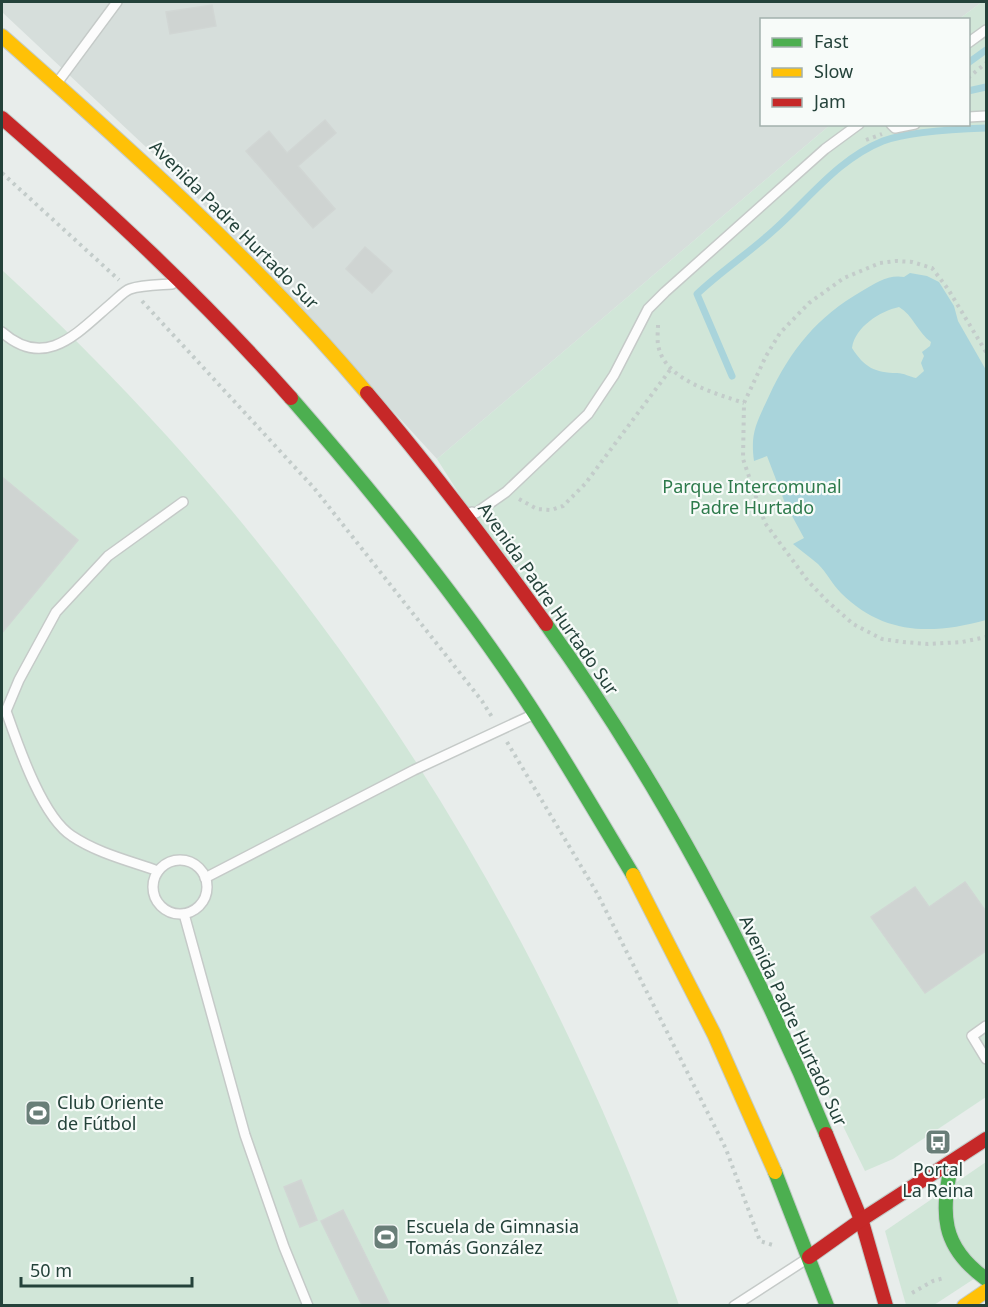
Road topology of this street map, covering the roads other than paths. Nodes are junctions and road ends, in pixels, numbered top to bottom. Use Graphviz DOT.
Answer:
graph roads {
  1 [pos="117,2"];
  2 [pos="987,30"];
  3 [pos="2,36"];
  4 [pos="970,42"];
  5 [pos="56,84"];
  6 [pos="987,116"];
  7 [pos="970,117"];
  8 [pos="2,118"];
  9 [pos="856,126"];
  10 [pos="183,282"];
  11 [pos="2,332"];
  12 [pos="183,502"];
  13 [pos="463,509"];
  14 [pos="535,714"];
  15 [pos="158,871"];
  16 [pos="205,878"];
  17 [pos="184,914"];
  18 [pos="987,1026"];
  19 [pos="987,1059"];
  20 [pos="987,1139"];
  21 [pos="952,1162"];
  22 [pos="861,1220"];
  23 [pos="810,1257"];
  24 [pos="987,1279"];
  25 [pos="987,1291"];
  26 [pos="308,1305"];
  27 [pos="734,1305"];
  28 [pos="827,1305"];
  29 [pos="886,1305"];
  30 [pos="964,1305"];
  1 -- 5 [label="lane"];
  2 -- 4 [label="lane"];
  3 -- 5 [label="main road, Avenida Padre Hurtado Sur"];
  5 -- 13 [label="main road, Avenida Padre Hurtado Sur"];
  6 -- 7 [label="lane"];
  8 -- 10 [label="main road"];
  9 -- 13 [label="lane"];
  10 -- 11 [label="lane"];
  10 -- 14 [label="main road"];
  12 -- 15 [label="lane"];
  13 -- 22 [label="main road, Avenida Padre Hurtado Sur"];
  14 -- 16 [label="lane"];
  14 -- 23 [label="main road"];
  15 -- 16 [label="lane"];
  15 -- 17 [label="lane"];
  16 -- 17 [label="lane"];
  17 -- 26 [label="lane"];
  18 -- 19 [label="lane"];
  20 -- 21 [label="main road"];
  21 -- 22 [label="main road"];
  21 -- 24 [label="main road"];
  22 -- 23 [label="main road"];
  22 -- 29 [label="main road, Avenida Padre Hurtado Sur"];
  23 -- 27 [label="lane"];
  23 -- 28 [label="main road"];
  25 -- 30 [label="main road"];
}
